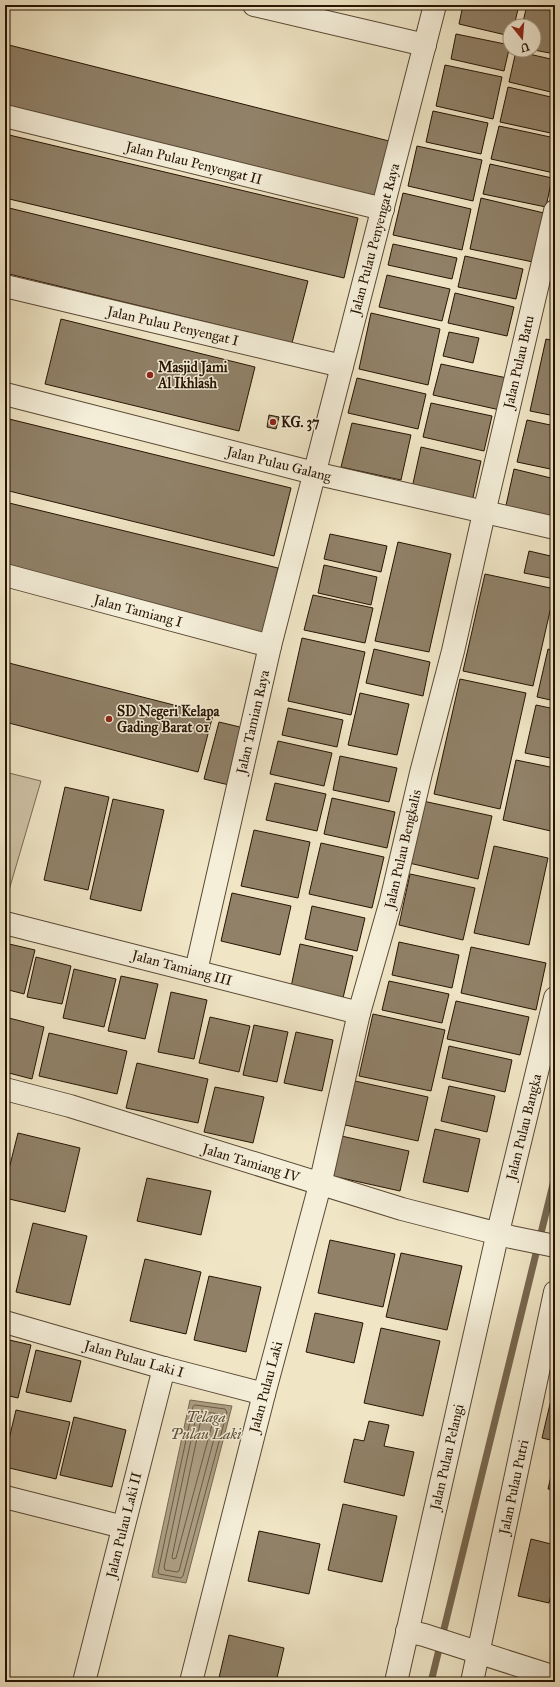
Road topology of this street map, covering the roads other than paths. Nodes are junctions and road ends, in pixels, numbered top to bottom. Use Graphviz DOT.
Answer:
graph roads {
  1 [pos="254,5"];
  2 [pos="435,5"];
  3 [pos="425,45"];
  4 [pos="5,116"];
  5 [pos="382,209"];
  6 [pos="555,212"];
  7 [pos="5,286"];
  8 [pos="342,366"];
  9 [pos="5,394"];
  10 [pos="314,474"];
  11 [pos="484,513"];
  12 [pos="555,528"];
  13 [pos="5,575"];
  14 [pos="270,646"];
  15 [pos="5,923"];
  16 [pos="196,971"];
  17 [pos="555,998"];
  18 [pos="359,1014"];
  19 [pos="5,1089"];
  20 [pos="320,1185"];
  21 [pos="505,1234"];
  22 [pos="554,1246"];
  23 [pos="555,1292"];
  24 [pos="5,1322"];
  25 [pos="164,1368"];
  26 [pos="264,1394"];
  27 [pos="5,1497"];
  28 [pos="123,1527"];
  29 [pos="416,1633"];
  30 [pos="469,1649"];
  31 [pos="555,1677"];
  32 [pos="84,1682"];
  33 [pos="191,1682"];
  34 [pos="396,1682"];
  35 [pos="472,1682"];
  1 -- 3 [label="street"];
  2 -- 3 [label="street, Jalan Pulau Penyengat Raya"];
  3 -- 5 [label="street, Jalan Pulau Penyengat Raya"];
  4 -- 5 [label="street, Jalan Pulau Penyengat II"];
  5 -- 8 [label="street, Jalan Pulau Penyengat Raya"];
  6 -- 11 [label="street, Jalan Pulau Batu"];
  7 -- 8 [label="street, Jalan Pulau Penyengat I"];
  8 -- 10 [label="street, Jalan Pulau Penyengat Raya"];
  9 -- 10 [label="street, Jalan Pulau Galang"];
  10 -- 11 [label="street, Jalan Pulau Galang"];
  10 -- 14 [label="street, Jalan Tamian Raya"];
  11 -- 12 [label="street, Jalan Pulau Galang"];
  11 -- 18 [label="street, Jalan Pulau Bengkalis"];
  13 -- 14 [label="street, Jalan Tamiang I"];
  14 -- 16 [label="street, Jalan Tamian Raya"];
  15 -- 16 [label="street, Jalan Tamiang III"];
  16 -- 18 [label="street, Jalan Tamiang III"];
  17 -- 21 [label="street, Jalan Pulau Bangka"];
  18 -- 20 [label="street, Jalan Pulau Bengkalis"];
  19 -- 20 [label="street, Jalan Tamiang IV"];
  20 -- 21 [label="street, Jalan Tamiang IV"];
  20 -- 26 [label="street, Jalan Pulau Laki"];
  21 -- 22 [label="street, Jalan Tamiang IV"];
  21 -- 29 [label="street, Jalan Pulau Pelangi"];
  23 -- 30 [label="street, Jalan Pulau Putri"];
  24 -- 25 [label="street, Jalan Pulau Laki I"];
  25 -- 26 [label="street, Jalan Pulau Laki I"];
  25 -- 28 [label="street, Jalan Pulau Laki II"];
  26 -- 33 [label="street, Jalan Pulau Laki"];
  27 -- 28 [label="street"];
  28 -- 32 [label="street, Jalan Pulau Laki II"];
  29 -- 30 [label="street"];
  29 -- 34 [label="street, Jalan Pulau Pelangi"];
  30 -- 31 [label="street"];
  30 -- 35 [label="street, Jalan Pulau Putri"];
}
